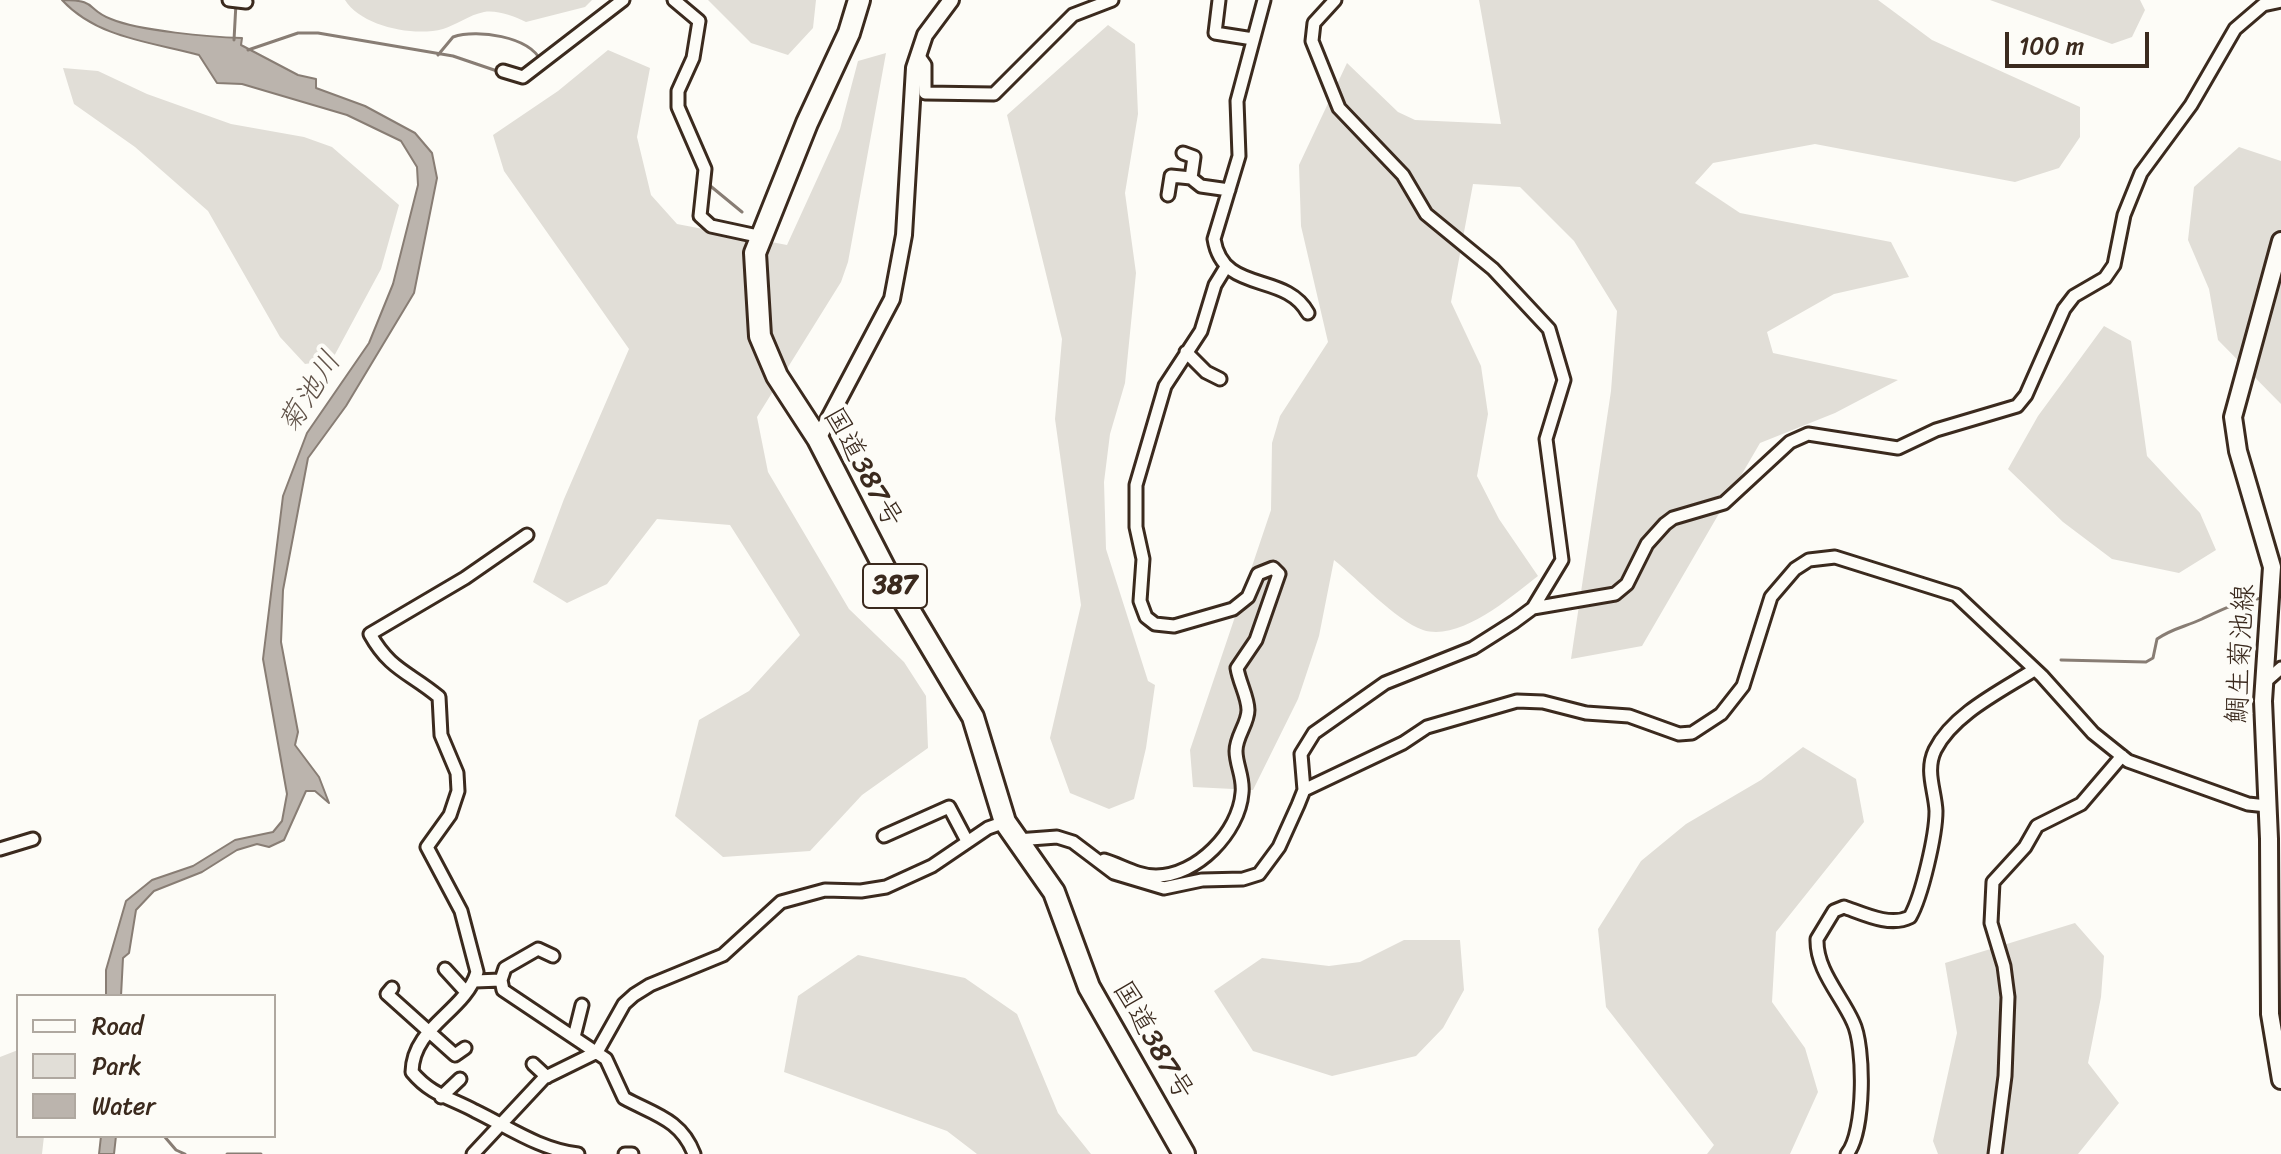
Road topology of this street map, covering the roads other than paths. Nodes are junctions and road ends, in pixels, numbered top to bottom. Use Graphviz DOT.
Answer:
graph roads {
  1 [pos="229,0"];
  2 [pos="623,0"];
  3 [pos="674,0"];
  4 [pos="859,0"];
  5 [pos="951,0"];
  6 [pos="1112,0"];
  7 [pos="1219,0"];
  8 [pos="1335,0"];
  9 [pos="1262,1"];
  10 [pos="2281,1"];
  11 [pos="246,2"];
  12 [pos="1253,39"];
  13 [pos="918,55"];
  14 [pos="503,71"];
  15 [pos="1183,153"];
  16 [pos="1191,178"];
  17 [pos="1229,190"];
  18 [pos="1168,195"];
  19 [pos="762,237"];
  20 [pos="2281,241"];
  21 [pos="1226,267"];
  22 [pos="1308,313"];
  23 [pos="1186,352"];
  24 [pos="1220,379"];
  25 [pos="818,439"];
  26 [pos="527,535"];
  27 [pos="2277,563"];
  28 [pos="1533,608"];
  29 [pos="2281,668"];
  30 [pos="2034,670"];
  31 [pos="2264,683"];
  32 [pos="2122,756"];
  33 [pos="1304,790"];
  34 [pos="2267,806"];
  35 [pos="1005,822"];
  36 [pos="884,836"];
  37 [pos="33,839"];
  38 [pos="967,841"];
  39 [pos="1016,841"];
  40 [pos="0,849"];
  41 [pos="1100,862"];
  42 [pos="553,956"];
  43 [pos="445,969"];
  44 [pos="501,980"];
  45 [pos="475,981"];
  46 [pos="392,988"];
  47 [pos="466,992"];
  48 [pos="582,1005"];
  49 [pos="428,1032"];
  50 [pos="574,1037"];
  51 [pos="465,1048"];
  52 [pos="597,1052"];
  53 [pos="533,1064"];
  54 [pos="547,1077"];
  55 [pos="460,1079"];
  56 [pos="2281,1080"];
  57 [pos="441,1097"];
  58 [pos="501,1124"];
  59 [pos="473,1154"];
  60 [pos="578,1154"];
  61 [pos="625,1154"];
  62 [pos="632,1154"];
  63 [pos="694,1154"];
  64 [pos="1184,1154"];
  65 [pos="1847,1154"];
  66 [pos="1995,1154"];
  1 -- 11 [label="street"];
  2 -- 14 [label="street"];
  3 -- 19 [label="street"];
  4 -- 19 [label="highway, 国道387号 / 387"];
  5 -- 13 [label="street"];
  6 -- 13 [label="street"];
  7 -- 12 [label="street"];
  8 -- 28 [label="street"];
  9 -- 12 [label="street"];
  10 -- 28 [label="street"];
  12 -- 17 [label="street"];
  13 -- 25 [label="street"];
  15 -- 16 [label="street"];
  16 -- 17 [label="street"];
  16 -- 18 [label="street"];
  17 -- 21 [label="street"];
  19 -- 25 [label="highway, 国道387号 / 387"];
  20 -- 27 [label="main road, 鯛生菊池線"];
  21 -- 22 [label="street"];
  21 -- 23 [label="street"];
  23 -- 24 [label="street"];
  23 -- 41 [label="street"];
  25 -- 35 [label="highway, 国道387号 / 387"];
  26 -- 45 [label="street"];
  27 -- 31 [label="main road, 鯛生菊池線"];
  28 -- 33 [label="street"];
  29 -- 31 [label="street"];
  30 -- 32 [label="street"];
  30 -- 33 [label="street"];
  30 -- 65 [label="street"];
  31 -- 34 [label="main road, 鯛生菊池線"];
  32 -- 34 [label="street"];
  32 -- 66 [label="street"];
  33 -- 41 [label="street"];
  34 -- 56 [label="main road, 鯛生菊池線"];
  35 -- 38 [label="street"];
  35 -- 39 [label="highway, 国道387号 / 387"];
  36 -- 38 [label="street"];
  37 -- 40 [label="street"];
  38 -- 52 [label="street"];
  39 -- 41 [label="street"];
  39 -- 64 [label="highway, 国道387号 / 387"];
  42 -- 44 [label="street"];
  43 -- 47 [label="street"];
  44 -- 45 [label="street"];
  44 -- 50 [label="street"];
  45 -- 47 [label="street"];
  46 -- 49 [label="street"];
  47 -- 49 [label="street"];
  48 -- 50 [label="street"];
  49 -- 51 [label="street"];
  49 -- 57 [label="street"];
  50 -- 52 [label="street"];
  52 -- 54 [label="street"];
  52 -- 63 [label="street"];
  53 -- 54 [label="street"];
  54 -- 58 [label="street"];
  55 -- 57 [label="street"];
  57 -- 58 [label="street"];
  58 -- 59 [label="street"];
  58 -- 60 [label="street"];
  61 -- 62 [label="street"];
}
